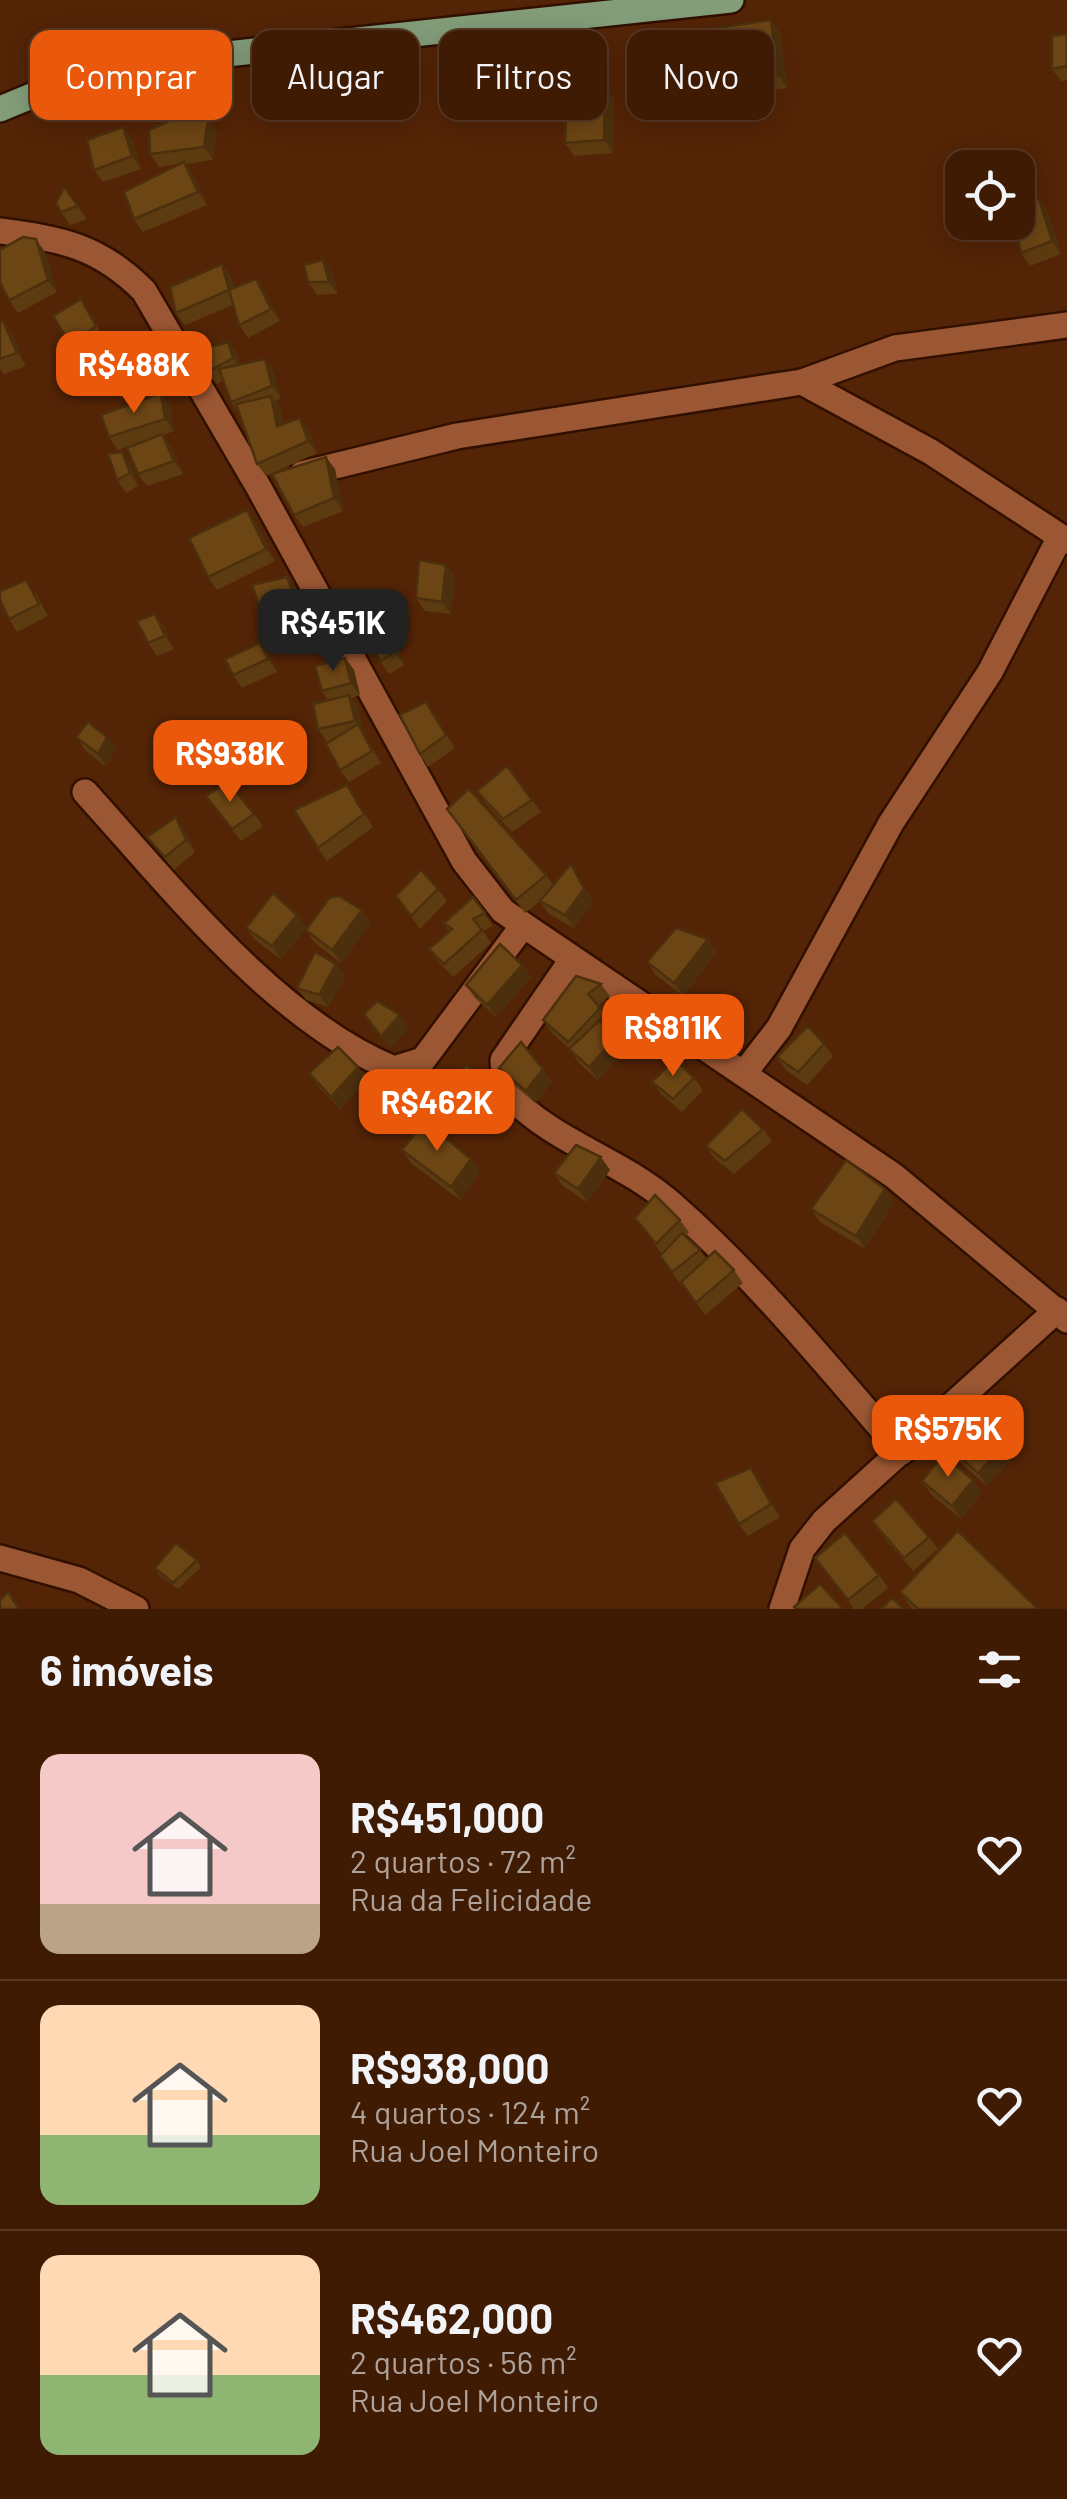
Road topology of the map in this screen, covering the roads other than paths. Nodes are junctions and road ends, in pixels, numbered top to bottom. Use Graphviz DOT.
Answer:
graph roads {
  1 [pos="731,0"];
  2 [pos="0,109"];
  3 [pos="0,232"];
  4 [pos="1067,325"];
  5 [pos="802,382"];
  6 [pos="259,488"];
  7 [pos="1064,539"];
  8 [pos="85,792"];
  9 [pos="522,927"];
  10 [pos="571,961"];
  11 [pos="744,1073"];
  12 [pos="1062,1315"];
  13 [pos="902,1452"];
  14 [pos="0,1558"];
  15 [pos="136,1609"];
  16 [pos="782,1609"];
  1 -- 2 [label="main road"];
  3 -- 6 [label="street"];
  4 -- 5 [label="street"];
  5 -- 6 [label="street"];
  5 -- 7 [label="street"];
  6 -- 9 [label="street"];
  7 -- 11 [label="street"];
  8 -- 9 [label="street"];
  9 -- 10 [label="street"];
  10 -- 11 [label="street"];
  10 -- 13 [label="street"];
  11 -- 12 [label="street"];
  12 -- 13 [label="street"];
  13 -- 16 [label="street"];
  14 -- 15 [label="street"];
}
